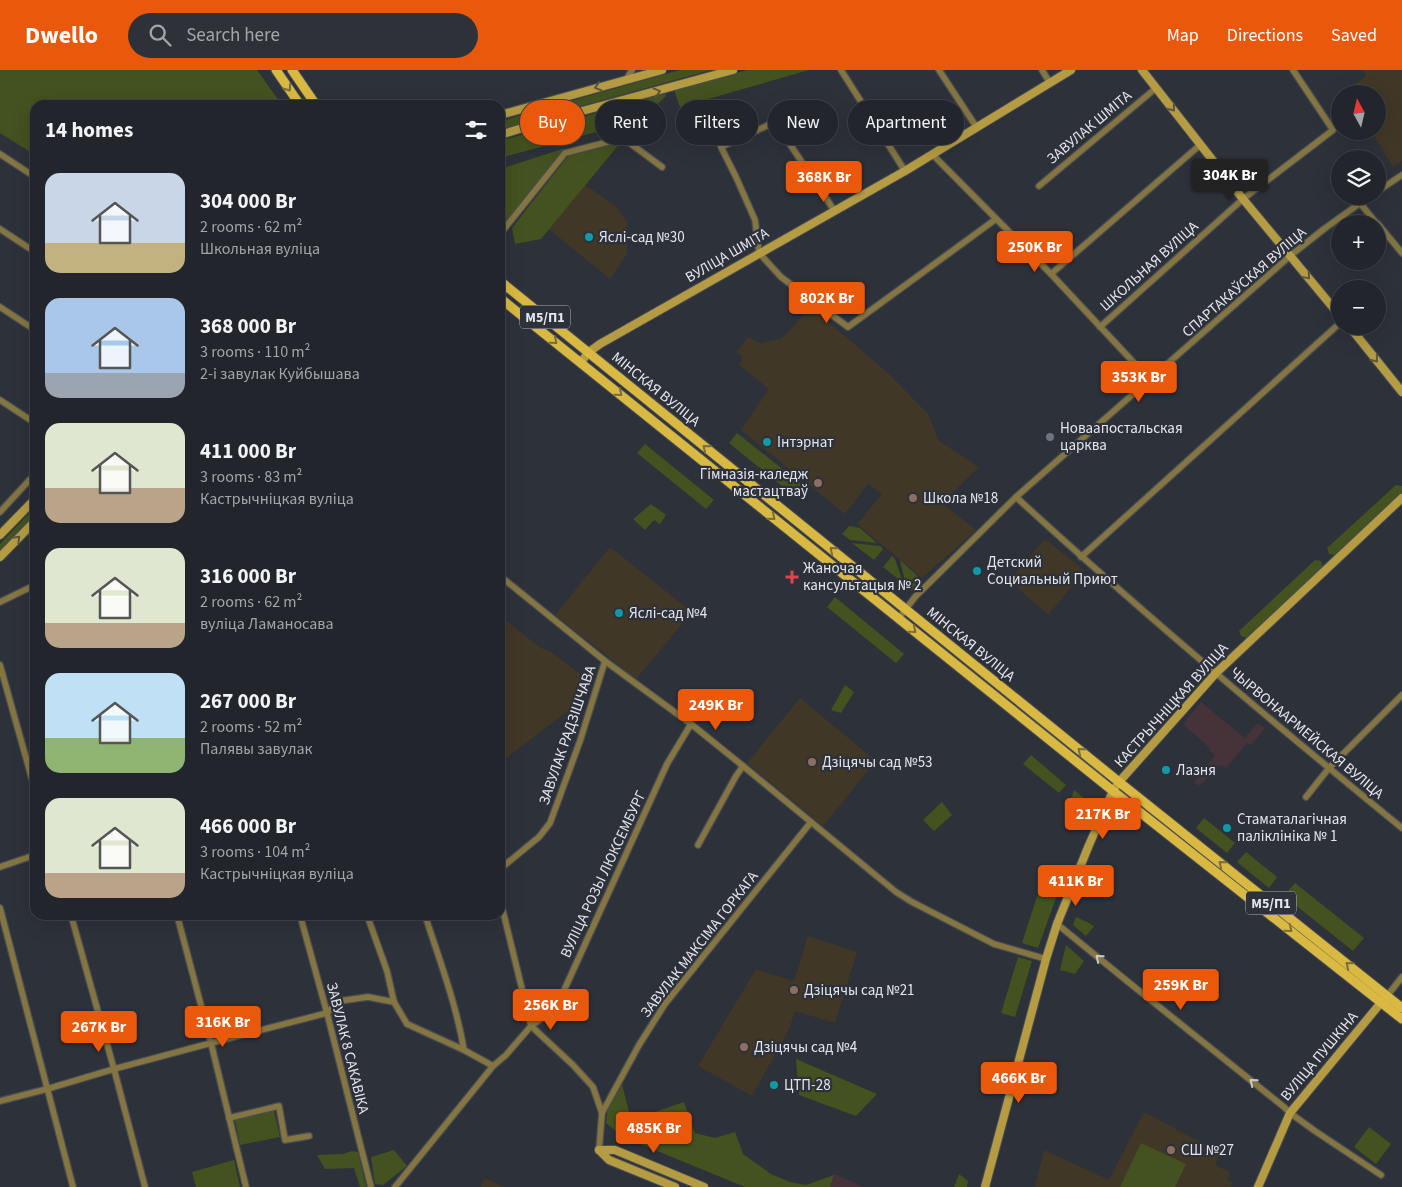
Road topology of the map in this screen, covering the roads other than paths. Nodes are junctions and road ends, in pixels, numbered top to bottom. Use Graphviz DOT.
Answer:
graph roads {
  1 [pos="276,70"];
  2 [pos="292,70"];
  3 [pos="632,70"];
  4 [pos="662,70"];
  5 [pos="734,70"];
  6 [pos="841,70"];
  7 [pos="939,70"];
  8 [pos="1042,70"];
  9 [pos="1072,70"];
  10 [pos="1142,70"];
  11 [pos="1293,70"];
  12 [pos="626,80"];
  13 [pos="1050,83"];
  14 [pos="1156,88"];
  15 [pos="297,100"];
  16 [pos="313,100"];
  17 [pos="554,100"];
  18 [pos="520,109"];
  19 [pos="585,110"];
  20 [pos="505,114"];
  21 [pos="977,128"];
  22 [pos="520,129"];
  23 [pos="505,133"];
  24 [pos="1200,145"];
  25 [pos="0,154"];
  26 [pos="932,154"];
  27 [pos="662,168"];
  28 [pos="905,171"];
  29 [pos="30,174"];
  30 [pos="1402,175"];
  31 [pos="1039,186"];
  32 [pos="1386,186"];
  33 [pos="1243,199"];
  34 [pos="1357,205"];
  35 [pos="1362,205"];
  36 [pos="834,210"];
  37 [pos="1370,215"];
  38 [pos="996,219"];
  39 [pos="505,228"];
  40 [pos="0,230"];
  41 [pos="1386,234"];
  42 [pos="30,249"];
  43 [pos="759,253"];
  44 [pos="1402,253"];
  45 [pos="1290,256"];
  46 [pos="1051,274"];
  47 [pos="505,285"];
  48 [pos="505,302"];
  49 [pos="1331,305"];
  50 [pos="0,307"];
  51 [pos="30,327"];
  52 [pos="1100,328"];
  53 [pos="1331,332"];
  54 [pos="1356,335"];
  55 [pos="589,352"];
  56 [pos="581,362"];
  57 [pos="1150,380"];
  58 [pos="1402,392"];
  59 [pos="0,400"];
  60 [pos="30,420"];
  61 [pos="30,479"];
  62 [pos="1016,497"];
  63 [pos="1402,498"];
  64 [pos="30,503"];
  65 [pos="1,508"];
  66 [pos="30,526"];
  67 [pos="0,535"];
  68 [pos="0,557"];
  69 [pos="1082,557"];
  70 [pos="505,580"];
  71 [pos="30,587"];
  72 [pos="0,602"];
  73 [pos="906,608"];
  74 [pos="898,618"];
  75 [pos="605,661"];
  76 [pos="0,665"];
  77 [pos="1216,673"];
  78 [pos="1402,695"];
  79 [pos="691,724"];
  80 [pos="743,766"];
  81 [pos="1329,768"];
  82 [pos="30,772"];
  83 [pos="1119,782"];
  84 [pos="1113,791"];
  85 [pos="1306,797"];
  86 [pos="810,822"];
  87 [pos="1402,828"];
  88 [pos="698,845"];
  89 [pos="30,856"];
  90 [pos="505,865"];
  91 [pos="0,867"];
  92 [pos="0,908"];
  93 [pos="505,919"];
  94 [pos="72,920"];
  95 [pos="178,920"];
  96 [pos="301,920"];
  97 [pos="369,920"];
  98 [pos="427,920"];
  99 [pos="1058,924"];
  100 [pos="1046,959"];
  101 [pos="1402,977"];
  102 [pos="1384,999"];
  103 [pos="394,1002"];
  104 [pos="1402,1008"];
  105 [pos="327,1013"];
  106 [pos="1402,1019"];
  107 [pos="531,1026"];
  108 [pos="210,1043"];
  109 [pos="464,1050"];
  110 [pos="493,1066"];
  111 [pos="114,1069"];
  112 [pos="48,1090"];
  113 [pos="0,1101"];
  114 [pos="602,1112"];
  115 [pos="1290,1113"];
  116 [pos="229,1118"];
  117 [pos="309,1136"];
  118 [pos="599,1150"];
  119 [pos="1381,1175"];
  120 [pos="73,1187"];
  121 [pos="145,1187"];
  122 [pos="246,1187"];
  123 [pos="371,1187"];
  124 [pos="395,1187"];
  125 [pos="674,1187"];
  126 [pos="704,1187"];
  127 [pos="986,1187"];
  128 [pos="1258,1187"];
  1 -- 15 [label="main road, one-way"];
  2 -- 16 [label="main road"];
  3 -- 12 [label="street"];
  4 -- 12 [label="main road"];
  19 -- 5 [label="main road, one-way"];
  6 -- 28 [label="street"];
  7 -- 21 [label="street"];
  8 -- 13 [label="street"];
  9 -- 13 [label="main road, ВУЛІЦА ШМІТА"];
  10 -- 14 [label="main road"];
  11 -- 33 [label="street, ШКОЛЬНАЯ ВУЛІЦА"];
  12 -- 17 [label="main road, one-way"];
  13 -- 21 [label="main road, ВУЛІЦА ШМІТА"];
  14 -- 24 [label="main road, one-way"];
  14 -- 31 [label="street, ЗАВУЛАК ШМІТА"];
  18 -- 20 [label="main road"];
  21 -- 26 [label="main road, ВУЛІЦА ШМІТА"];
  22 -- 23 [label="main road"];
  24 -- 33 [label="main road"];
  24 -- 46 [label="street"];
  25 -- 29 [label="street"];
  26 -- 28 [label="main road, ВУЛІЦА ШМІТА"];
  26 -- 38 [label="street"];
  27 -- 39 [label="street"];
  28 -- 36 [label="main road, ВУЛІЦА ШМІТА"];
  30 -- 32 [label="street"];
  33 -- 45 [label="main road"];
  33 -- 52 [label="street, ШКОЛЬНАЯ ВУЛІЦА"];
  34 -- 45 [label="street, СПАРТАКАЎСКАЯ ВУЛІЦА"];
  35 -- 37 [label="street"];
  36 -- 43 [label="main road, ВУЛІЦА ШМІТА"];
  36 -- 43 [label="street"];
  38 -- 43 [label="street"];
  38 -- 46 [label="street"];
  40 -- 42 [label="street"];
  41 -- 44 [label="street"];
  43 -- 55 [label="main road, ВУЛІЦА ШМІТА"];
  45 -- 49 [label="main road, one-way"];
  45 -- 57 [label="street, СПАРТАКАЎСКАЯ ВУЛІЦА"];
  46 -- 52 [label="street"];
  47 -- 55 [label="main road, МІНСКАЯ ВУЛІЦА / М5/П1"];
  48 -- 56 [label="main road, МІНСКАЯ ВУЛІЦА / М5/П1, one-way"];
  50 -- 51 [label="street"];
  52 -- 57 [label="street"];
  53 -- 69 [label="street"];
  54 -- 58 [label="main road, one-way"];
  55 -- 56 [label="main road, ВУЛІЦА ШМІТА"];
  73 -- 55 [label="main road, МІНСКАЯ ВУЛІЦА / М5/П1, one-way"];
  56 -- 74 [label="main road, МІНСКАЯ ВУЛІЦА / М5/П1, one-way"];
  57 -- 62 [label="street, СПАРТАКАЎСКАЯ ВУЛІЦА"];
  59 -- 60 [label="street"];
  61 -- 65 [label="street"];
  62 -- 69 [label="street, ЧЫРВОНААРМЕЙСКАЯ ВУЛІЦА"];
  62 -- 73 [label="street, СПАРТАКАЎСКАЯ ВУЛІЦА"];
  63 -- 77 [label="main road, КАСТРЫЧНІЦКАЯ ВУЛІЦА"];
  64 -- 67 [label="main road"];
  68 -- 66 [label="main road, one-way"];
  69 -- 77 [label="street, ЧЫРВОНААРМЕЙСКАЯ ВУЛІЦА"];
  70 -- 75 [label="street, ЗАВУЛАК РАДЗІШЧАВА"];
  71 -- 72 [label="street"];
  73 -- 74 [label="street, СПАРТАКАЎСКАЯ ВУЛІЦА"];
  83 -- 73 [label="main road, МІНСКАЯ ВУЛІЦА / М5/П1, one-way"];
  74 -- 84 [label="main road, МІНСКАЯ ВУЛІЦА / М5/П1, one-way"];
  75 -- 79 [label="street"];
  75 -- 90 [label="street, ЗАВУЛАК РАДЗІШЧАВА"];
  76 -- 82 [label="street"];
  77 -- 81 [label="street, ЧЫРВОНААРМЕЙСКАЯ ВУЛІЦА"];
  77 -- 83 [label="main road, КАСТРЫЧНІЦКАЯ ВУЛІЦА"];
  78 -- 81 [label="street"];
  79 -- 80 [label="street"];
  79 -- 107 [label="street, ВУЛІЦА РОЗЫ ЛЮКСЕМБУРГ"];
  80 -- 86 [label="street"];
  80 -- 88 [label="street"];
  81 -- 85 [label="street"];
  81 -- 87 [label="street, ЧЫРВОНААРМЕЙСКАЯ ВУЛІЦА"];
  83 -- 84 [label="main road, КАСТРЫЧНІЦКАЯ ВУЛІЦА"];
  102 -- 83 [label="main road, МІНСКАЯ ВУЛІЦА / М5/П1, one-way"];
  84 -- 99 [label="main road, КАСТРЫЧНІЦКАЯ ВУЛІЦА"];
  84 -- 102 [label="main road, МІНСКАЯ ВУЛІЦА / М5/П1, one-way"];
  86 -- 100 [label="street"];
  86 -- 114 [label="street, ЗАВУЛАК МАКСІМА ГОРКАГА"];
  89 -- 91 [label="street"];
  92 -- 112 [label="street"];
  93 -- 107 [label="street"];
  94 -- 111 [label="street"];
  95 -- 108 [label="street"];
  96 -- 105 [label="street, ЗАВУЛАК 8 САКАВІКА"];
  97 -- 103 [label="street"];
  98 -- 109 [label="street"];
  99 -- 100 [label="main road, КАСТРЫЧНІЦКАЯ ВУЛІЦА"];
  115 -- 99 [label="street, one-way"];
  100 -- 127 [label="main road, КАСТРЫЧНІЦКАЯ ВУЛІЦА"];
  101 -- 102 [label="street, ВУЛІЦА ПУШКІНА"];
  102 -- 104 [label="main road, МІНСКАЯ ВУЛІЦА / М5/П1"];
  102 -- 106 [label="main road, МІНСКАЯ ВУЛІЦА / М5/П1"];
  102 -- 115 [label="main road, ВУЛІЦА ПУШКІНА"];
  103 -- 105 [label="street"];
  103 -- 109 [label="street"];
  105 -- 108 [label="street"];
  105 -- 123 [label="street, ЗАВУЛАК 8 САКАВІКА"];
  107 -- 110 [label="street, ВУЛІЦА РОЗЫ ЛЮКСЕМБУРГ"];
  107 -- 114 [label="street"];
  108 -- 111 [label="street"];
  108 -- 116 [label="street"];
  109 -- 110 [label="street"];
  110 -- 124 [label="street, ВУЛІЦА РОЗЫ ЛЮКСЕМБУРГ"];
  111 -- 112 [label="street"];
  111 -- 121 [label="street"];
  112 -- 113 [label="street"];
  112 -- 120 [label="street"];
  114 -- 118 [label="street"];
  115 -- 119 [label="street"];
  115 -- 128 [label="main road, ВУЛІЦА ПУШКІНА"];
  116 -- 117 [label="street"];
  116 -- 122 [label="street"];
  118 -- 125 [label="main road"];
  118 -- 126 [label="main road"];
}
